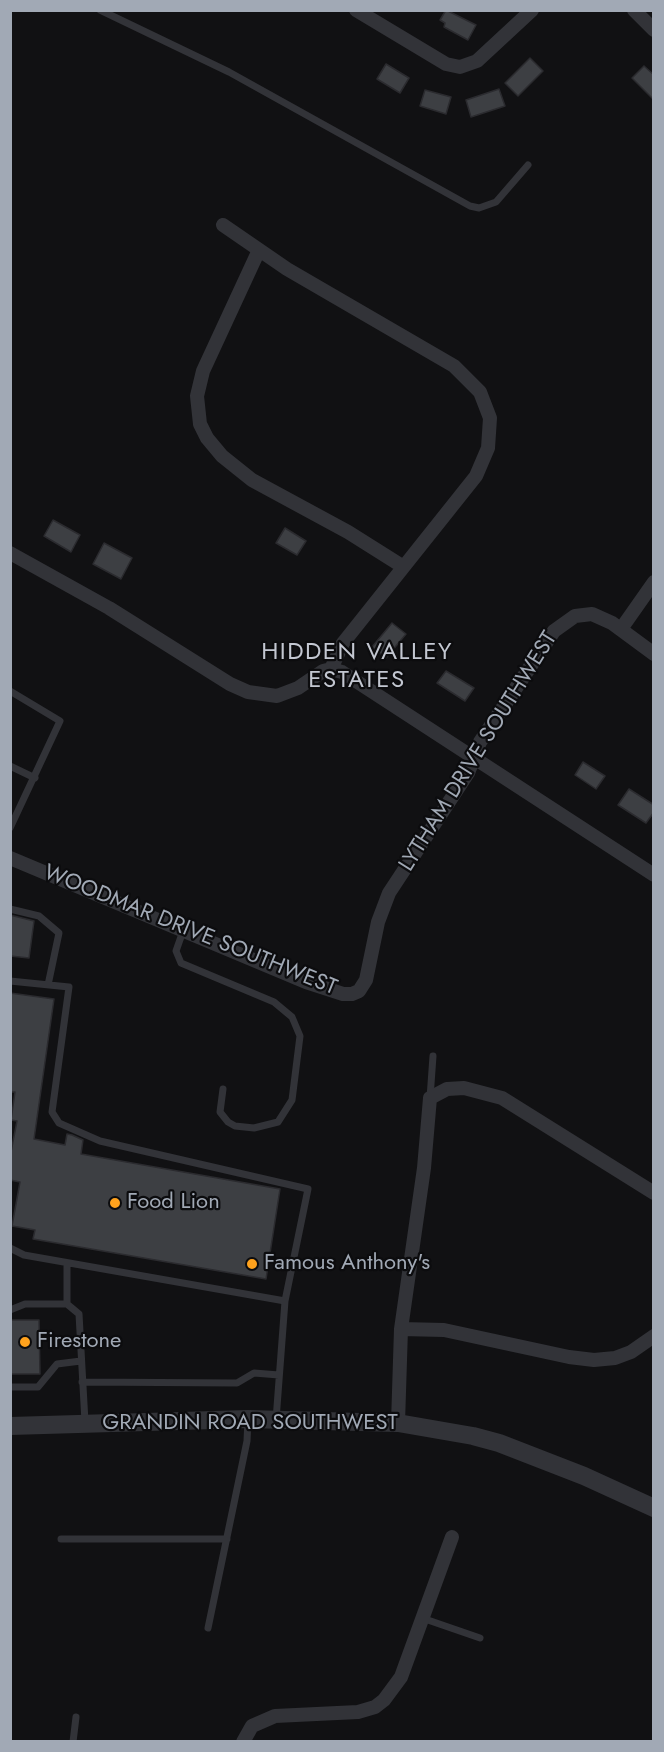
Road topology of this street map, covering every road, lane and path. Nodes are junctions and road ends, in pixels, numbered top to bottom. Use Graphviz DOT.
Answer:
graph roads {
  1 [pos="100,10"];
  2 [pos="356,10"];
  3 [pos="532,10"];
  4 [pos="634,10"];
  5 [pos="654,30"];
  6 [pos="528,165"];
  7 [pos="223,225"];
  8 [pos="260,250"];
  9 [pos="10,553"];
  10 [pos="402,566"];
  11 [pos="654,582"];
  12 [pos="621,629"];
  13 [pos="654,654"];
  14 [pos="331,669"];
  15 [pos="10,691"];
  16 [pos="474,759"];
  17 [pos="10,766"];
  18 [pos="35,778"];
  19 [pos="10,828"];
  20 [pos="10,858"];
  21 [pos="654,875"];
  22 [pos="10,909"];
  23 [pos="183,931"];
  24 [pos="373,946"];
  25 [pos="10,981"];
  26 [pos="48,985"];
  27 [pos="434,1056"];
  28 [pos="223,1089"];
  29 [pos="430,1098"];
  30 [pos="654,1193"];
  31 [pos="10,1248"];
  32 [pos="67,1263"];
  33 [pos="285,1301"];
  34 [pos="67,1304"];
  35 [pos="10,1310"];
  36 [pos="401,1329"];
  37 [pos="654,1336"];
  38 [pos="81,1361"];
  39 [pos="279,1375"];
  40 [pos="82,1382"];
  41 [pos="10,1387"];
  42 [pos="248,1419"];
  43 [pos="276,1420"];
  44 [pos="85,1422"];
  45 [pos="398,1423"];
  46 [pos="10,1426"];
  47 [pos="654,1508"];
  48 [pos="452,1537"];
  49 [pos="61,1539"];
  50 [pos="227,1539"];
  51 [pos="422,1618"];
  52 [pos="208,1628"];
  53 [pos="480,1638"];
  54 [pos="76,1717"];
  55 [pos="73,1742"];
  56 [pos="243,1742"];
  1 -- 6 [label="lane"];
  2 -- 3 [label="street"];
  4 -- 5 [label="street"];
  7 -- 8 [label="street"];
  8 -- 10 [label="street"];
  8 -- 10 [label="street"];
  9 -- 14 [label="street"];
  10 -- 14 [label="street"];
  11 -- 12 [label="street"];
  12 -- 13 [label="street, LYTHAM DRIVE SOUTHWEST"];
  12 -- 16 [label="street, LYTHAM DRIVE SOUTHWEST"];
  14 -- 16 [label="street"];
  15 -- 18 [label="lane"];
  16 -- 21 [label="street"];
  16 -- 24 [label="street, LYTHAM DRIVE SOUTHWEST"];
  17 -- 18 [label="lane"];
  18 -- 19 [label="lane"];
  20 -- 23 [label="street, WOODMAR DRIVE SOUTHWEST"];
  22 -- 26 [label="lane"];
  23 -- 24 [label="street, WOODMAR DRIVE SOUTHWEST"];
  23 -- 28 [label="lane"];
  25 -- 26 [label="lane"];
  26 -- 33 [label="lane"];
  27 -- 29 [label="lane"];
  29 -- 30 [label="street"];
  29 -- 36 [label="street"];
  31 -- 32 [label="lane"];
  32 -- 33 [label="lane"];
  32 -- 34 [label="lane"];
  33 -- 39 [label="lane"];
  34 -- 35 [label="lane"];
  34 -- 38 [label="lane"];
  36 -- 37 [label="street"];
  36 -- 45 [label="street"];
  38 -- 40 [label="lane"];
  38 -- 41 [label="lane"];
  39 -- 40 [label="lane"];
  39 -- 43 [label="lane"];
  40 -- 44 [label="lane"];
  42 -- 43 [label="street, GRANDIN ROAD SOUTHWEST"];
  42 -- 44 [label="street, GRANDIN ROAD SOUTHWEST"];
  42 -- 50 [label="lane"];
  43 -- 45 [label="street, GRANDIN ROAD SOUTHWEST"];
  44 -- 46 [label="street, GRANDIN ROAD SOUTHWEST"];
  45 -- 47 [label="street, GRANDIN ROAD SOUTHWEST"];
  48 -- 51 [label="street"];
  49 -- 50 [label="lane"];
  50 -- 52 [label="lane"];
  51 -- 53 [label="lane"];
  51 -- 56 [label="street"];
  54 -- 55 [label="lane"];
}
